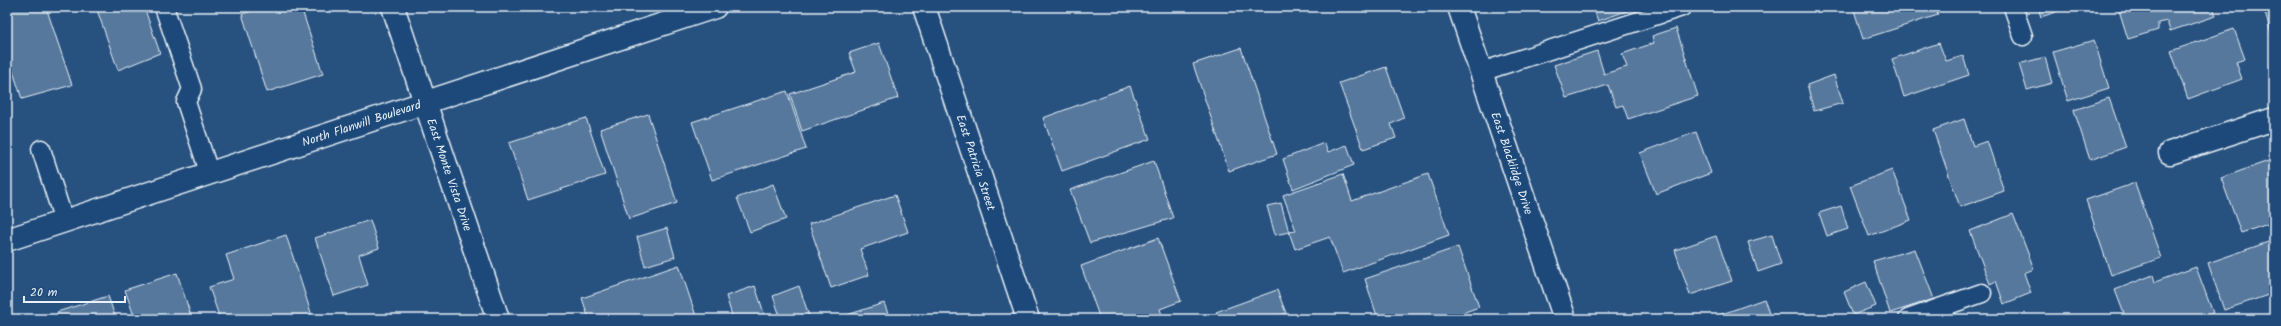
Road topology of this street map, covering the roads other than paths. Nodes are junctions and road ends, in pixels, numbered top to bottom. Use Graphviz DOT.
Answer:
graph roads {
  1 [pos="164,7"];
  2 [pos="393,7"];
  3 [pos="715,7"];
  4 [pos="924,7"];
  5 [pos="1459,7"];
  6 [pos="1682,7"];
  7 [pos="2013,7"];
  8 [pos="2023,36"];
  9 [pos="1482,72"];
  10 [pos="425,102"];
  11 [pos="2274,119"];
  12 [pos="41,149"];
  13 [pos="2170,153"];
  14 [pos="209,172"];
  15 [pos="64,221"];
  16 [pos="7,240"];
  17 [pos="1982,294"];
  18 [pos="498,319"];
  19 [pos="1028,319"];
  20 [pos="1565,319"];
  21 [pos="1908,319"];
  1 -- 14 [label="lane"];
  2 -- 10 [label="street, East Monte Vista Drive"];
  3 -- 10 [label="street, North Flanwill Boulevard"];
  4 -- 19 [label="street, East Patricia Street"];
  5 -- 9 [label="street, East Blacklidge Drive"];
  6 -- 9 [label="lane"];
  7 -- 8 [label="lane"];
  9 -- 20 [label="street, East Blacklidge Drive"];
  10 -- 14 [label="street, North Flanwill Boulevard"];
  10 -- 18 [label="street, East Monte Vista Drive"];
  11 -- 13 [label="street"];
  12 -- 15 [label="lane"];
  14 -- 15 [label="street, North Flanwill Boulevard"];
  15 -- 16 [label="street, North Flanwill Boulevard"];
  17 -- 21 [label="lane"];
}
